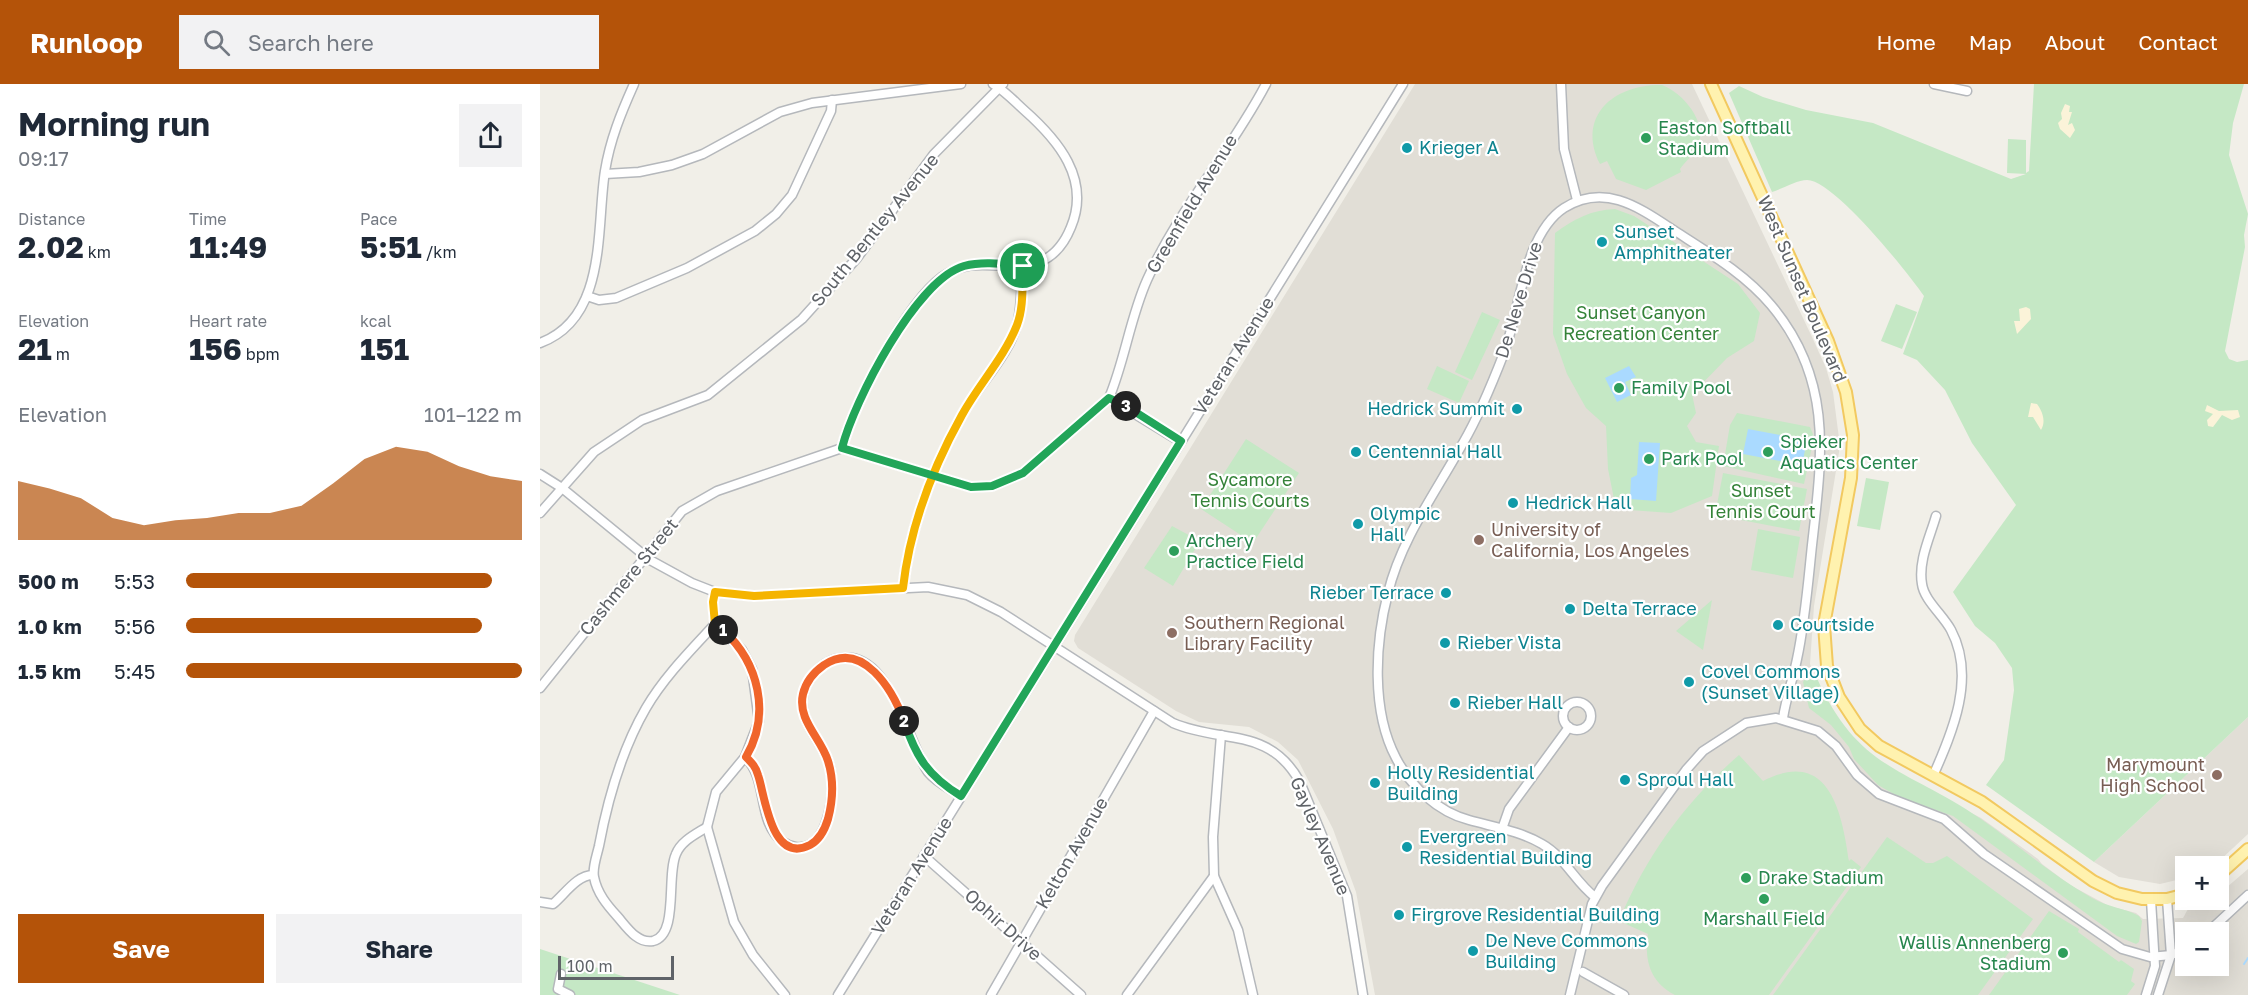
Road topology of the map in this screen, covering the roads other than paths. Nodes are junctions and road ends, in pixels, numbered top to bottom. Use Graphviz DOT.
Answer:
graph roads {
  1 [pos="634,84"];
  2 [pos="961,84"];
  3 [pos="1266,84"];
  4 [pos="1403,84"];
  5 [pos="1561,84"];
  6 [pos="1711,84"];
  7 [pos="1934,84"];
  8 [pos="998,85"];
  9 [pos="1967,91"];
  10 [pos="832,100"];
  11 [pos="605,174"];
  12 [pos="1577,200"];
  13 [pos="1023,266"];
  14 [pos="587,296"];
  15 [pos="540,343"];
  16 [pos="1109,398"];
  17 [pos="1181,441"];
  18 [pos="842,448"];
  19 [pos="540,474"];
  20 [pos="932,476"];
  21 [pos="562,488"];
  22 [pos="540,513"];
  23 [pos="1936,516"];
  24 [pos="644,556"];
  25 [pos="903,588"];
  26 [pos="715,592"];
  27 [pos="715,624"];
  28 [pos="1053,647"];
  29 [pos="540,688"];
  30 [pos="1154,711"];
  31 [pos="1783,718"];
  32 [pos="1569,727"];
  33 [pos="1221,735"];
  34 [pos="746,757"];
  35 [pos="1933,776"];
  36 [pos="961,796"];
  37 [pos="707,827"];
  38 [pos="1502,829"];
  39 [pos="2248,849"];
  40 [pos="924,856"];
  41 [pos="2229,866"];
  42 [pos="593,875"];
  43 [pos="1214,876"];
  44 [pos="2248,894"];
  45 [pos="1595,897"];
  46 [pos="2175,897"];
  47 [pos="2167,899"];
  48 [pos="2151,900"];
  49 [pos="540,902"];
  50 [pos="2219,922"];
  51 [pos="1021,941"];
  52 [pos="2175,954"];
  53 [pos="2171,956"];
  54 [pos="2154,957"];
  55 [pos="1583,972"];
  56 [pos="561,974"];
  57 [pos="570,995"];
  58 [pos="785,995"];
  59 [pos="838,995"];
  60 [pos="991,995"];
  61 [pos="1081,995"];
  62 [pos="1127,995"];
  63 [pos="1253,995"];
  64 [pos="1363,995"];
  65 [pos="1570,995"];
  66 [pos="1624,995"];
  67 [pos="2146,995"];
  68 [pos="2157,995"];
  1 -- 11 [label="street"];
  2 -- 10 [label="street"];
  3 -- 16 [label="street, Greenfield Avenue"];
  4 -- 17 [label="street, Veteran Avenue"];
  5 -- 12 [label="street"];
  6 -- 35 [label="main road, West Sunset Boulevard"];
  7 -- 9 [label="street"];
  8 -- 13 [label="street"];
  8 -- 21 [label="street, South Bentley Avenue"];
  10 -- 11 [label="street"];
  10 -- 14 [label="street"];
  11 -- 14 [label="street"];
  12 -- 31 [label="street, De Neve Drive"];
  12 -- 38 [label="street, De Neve Drive"];
  13 -- 18 [label="street"];
  13 -- 20 [label="street"];
  14 -- 15 [label="street"];
  16 -- 17 [label="street"];
  16 -- 20 [label="street"];
  17 -- 28 [label="street, Veteran Avenue"];
  18 -- 20 [label="street"];
  18 -- 24 [label="street, Cashmere Street"];
  19 -- 21 [label="street, Gayley Avenue"];
  20 -- 25 [label="street"];
  21 -- 22 [label="street, South Bentley Avenue"];
  21 -- 24 [label="street, Gayley Avenue"];
  23 -- 35 [label="street"];
  24 -- 26 [label="street, Gayley Avenue"];
  24 -- 29 [label="street, Cashmere Street"];
  25 -- 26 [label="street, Gayley Avenue"];
  25 -- 28 [label="street, Gayley Avenue"];
  26 -- 27 [label="street"];
  27 -- 34 [label="street"];
  27 -- 42 [label="street"];
  28 -- 30 [label="street, Gayley Avenue"];
  28 -- 36 [label="street, Veteran Avenue"];
  30 -- 33 [label="street, Gayley Avenue"];
  30 -- 51 [label="street, Kelton Avenue"];
  31 -- 45 [label="street"];
  31 -- 54 [label="street"];
  32 -- 38 [label="street"];
  33 -- 43 [label="street"];
  33 -- 64 [label="street, Gayley Avenue"];
  34 -- 36 [label="street"];
  34 -- 37 [label="street"];
  35 -- 48 [label="main road, West Sunset Boulevard"];
  36 -- 40 [label="street, Veteran Avenue"];
  37 -- 42 [label="street"];
  37 -- 58 [label="street"];
  38 -- 45 [label="street, De Neve Drive"];
  39 -- 41 [label="main road"];
  40 -- 51 [label="street, Ophir Drive"];
  40 -- 59 [label="street, Veteran Avenue"];
  42 -- 49 [label="street"];
  43 -- 62 [label="street"];
  43 -- 63 [label="street"];
  44 -- 50 [label="street"];
  45 -- 65 [label="street"];
  46 -- 47 [label="main road, West Sunset Boulevard"];
  47 -- 48 [label="main road, West Sunset Boulevard"];
  47 -- 53 [label="street"];
  48 -- 54 [label="street"];
  51 -- 60 [label="street, Kelton Avenue"];
  51 -- 61 [label="street, Ophir Drive"];
  52 -- 53 [label="street"];
  53 -- 54 [label="street"];
  53 -- 68 [label="street"];
  54 -- 67 [label="street"];
  55 -- 66 [label="street"];
  56 -- 57 [label="street"];
}
